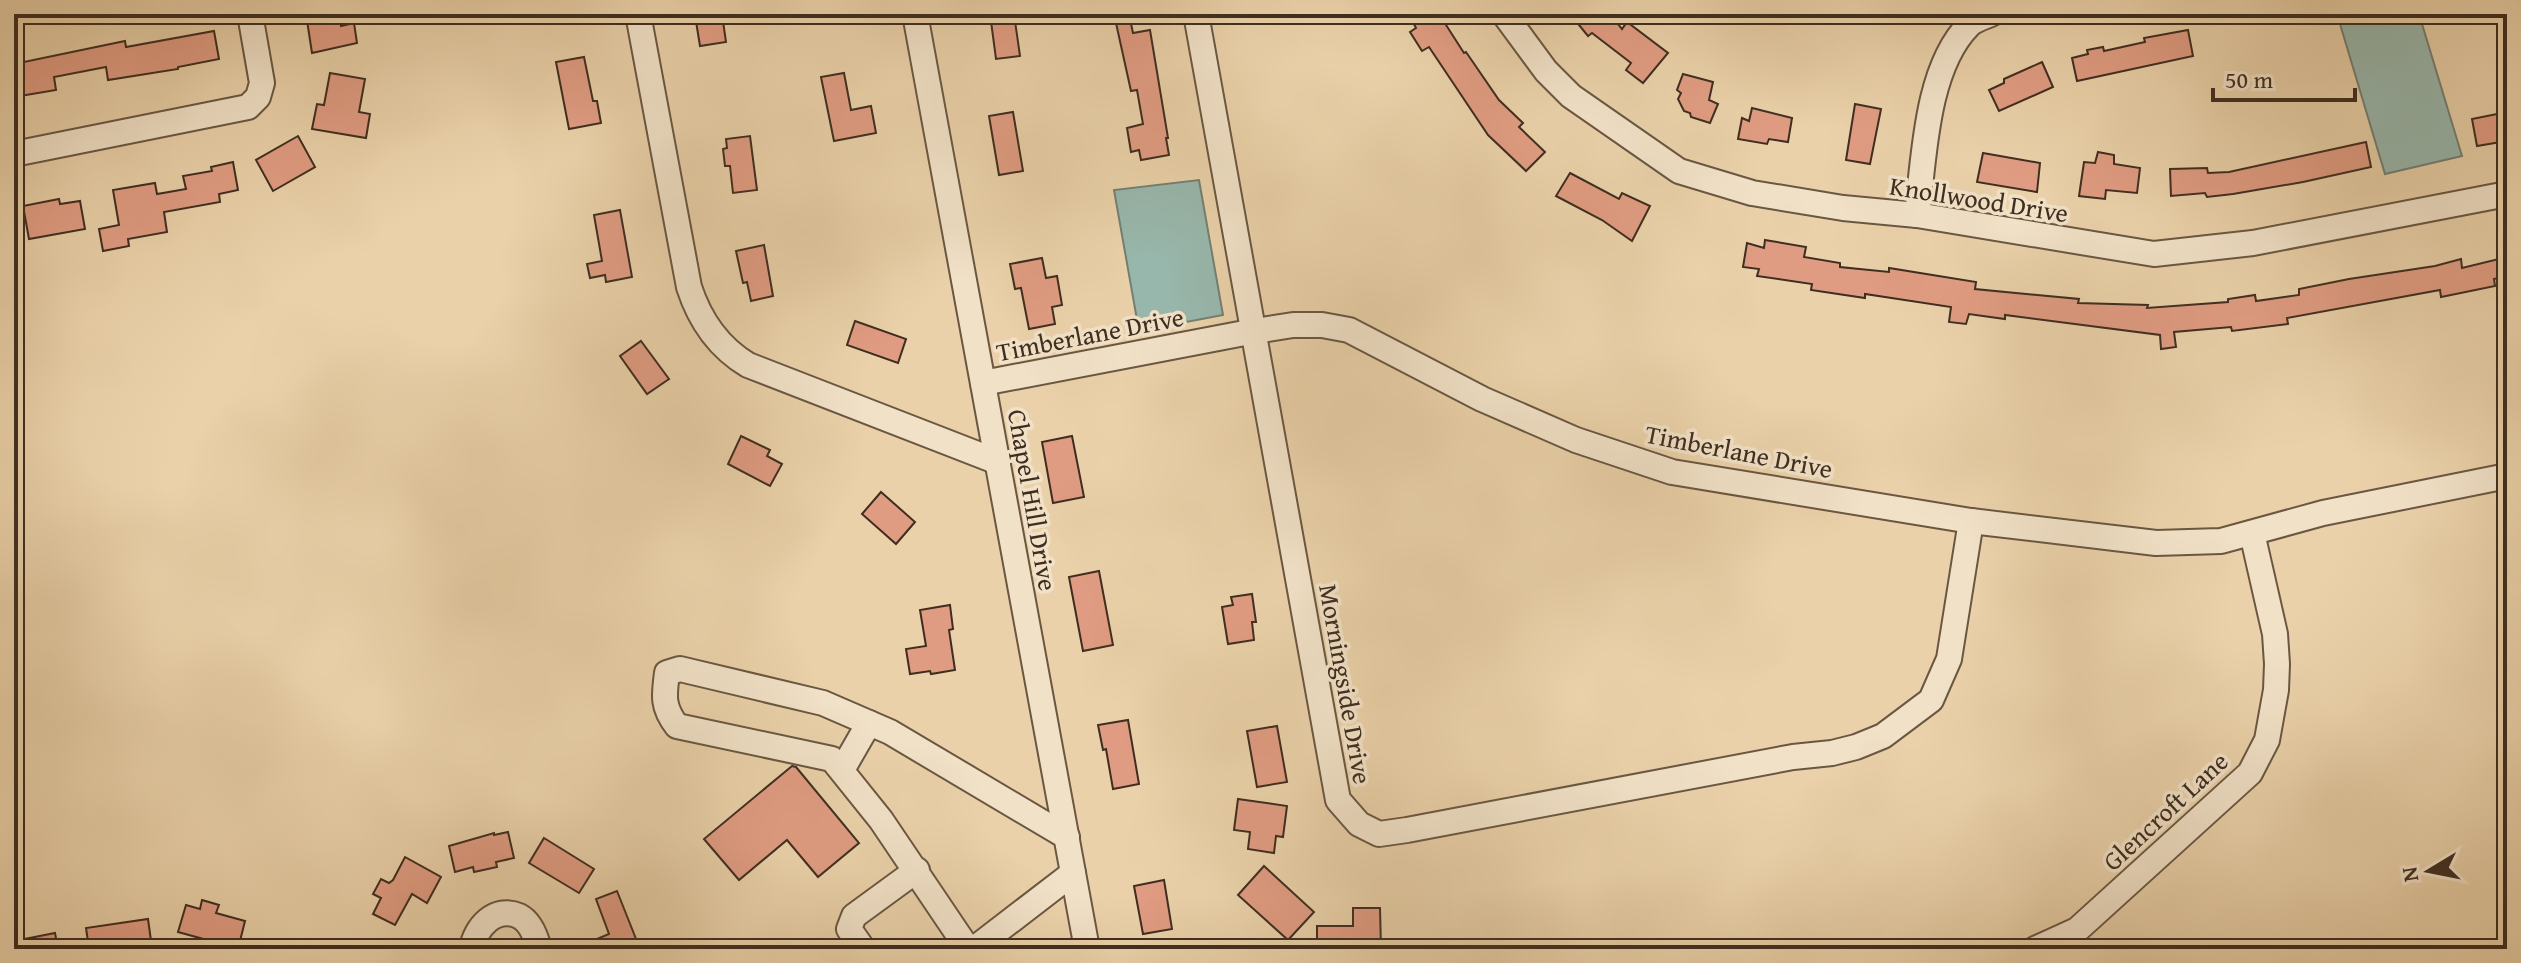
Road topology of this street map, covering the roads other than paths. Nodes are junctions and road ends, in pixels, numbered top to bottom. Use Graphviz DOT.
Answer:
graph roads {
  1 [pos="250,14"];
  2 [pos="638,14"];
  3 [pos="915,14"];
  4 [pos="1196,14"];
  5 [pos="1504,14"];
  6 [pos="1991,14"];
  7 [pos="14,154"];
  8 [pos="2507,194"];
  9 [pos="1917,215"];
  10 [pos="1255,331"];
  11 [pos="983,383"];
  12 [pos="998,462"];
  13 [pos="2507,476"];
  14 [pos="1971,521"];
  15 [pos="2252,533"];
  16 [pos="869,723"];
  17 [pos="842,770"];
  18 [pos="1067,837"];
  19 [pos="917,870"];
  20 [pos="1073,873"];
  21 [pos="472,949"];
  22 [pos="539,949"];
  23 [pos="863,949"];
  24 [pos="971,949"];
  25 [pos="1087,949"];
  26 [pos="2035,949"];
  1 -- 7 [label="street"];
  2 -- 12 [label="street"];
  3 -- 11 [label="street, Chapel Hill Drive"];
  4 -- 10 [label="street, Morningside Drive"];
  5 -- 9 [label="street, Knollwood Drive"];
  6 -- 9 [label="street"];
  8 -- 9 [label="street, Knollwood Drive"];
  10 -- 11 [label="street, Timberlane Drive"];
  10 -- 14 [label="street, Timberlane Drive"];
  10 -- 14 [label="street, Morningside Drive"];
  11 -- 12 [label="street, Chapel Hill Drive"];
  12 -- 18 [label="street, Chapel Hill Drive"];
  13 -- 15 [label="street, Timberlane Drive"];
  14 -- 15 [label="street, Timberlane Drive"];
  15 -- 26 [label="street, Glencroft Lane"];
  16 -- 17 [label="street"];
  16 -- 17 [label="street"];
  16 -- 18 [label="street"];
  17 -- 19 [label="street"];
  18 -- 20 [label="street, Chapel Hill Drive"];
  19 -- 23 [label="street"];
  19 -- 24 [label="street"];
  20 -- 24 [label="street"];
  20 -- 25 [label="street, Chapel Hill Drive"];
  21 -- 22 [label="street"];
}
